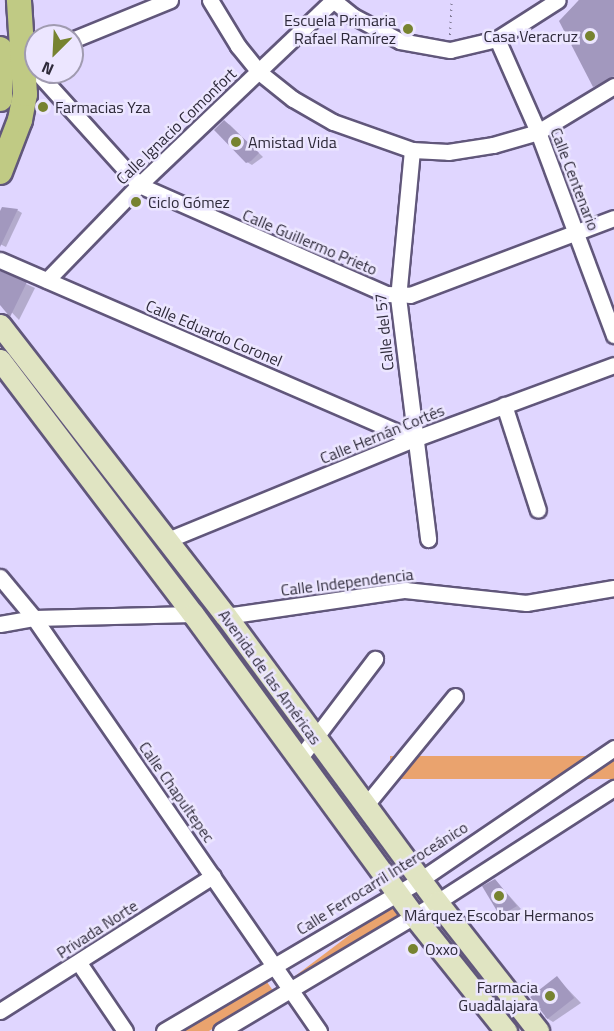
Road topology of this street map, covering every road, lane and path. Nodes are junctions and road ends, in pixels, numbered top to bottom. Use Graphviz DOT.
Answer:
graph roads {
  1 [pos="19,0"];
  2 [pos="171,0"];
  3 [pos="210,0"];
  4 [pos="333,0"];
  5 [pos="452,0"];
  6 [pos="558,0"];
  7 [pos="25,24"];
  8 [pos="84,35"];
  9 [pos="497,39"];
  10 [pos="450,50"];
  11 [pos="1,58"];
  12 [pos="24,62"];
  13 [pos="259,72"];
  14 [pos="29,84"];
  15 [pos="51,84"];
  16 [pos="614,86"];
  17 [pos="0,99"];
  18 [pos="538,132"];
  19 [pos="412,150"];
  20 [pos="0,172"];
  21 [pos="139,185"];
  22 [pos="614,218"];
  23 [pos="576,232"];
  24 [pos="0,260"];
  25 [pos="46,280"];
  26 [pos="398,297"];
  27 [pos="0,325"];
  28 [pos="614,335"];
  29 [pos="0,360"];
  30 [pos="614,365"];
  31 [pos="504,405"];
  32 [pos="414,439"];
  33 [pos="538,510"];
  34 [pos="428,539"];
  35 [pos="165,541"];
  36 [pos="0,578"];
  37 [pos="614,588"];
  38 [pos="193,614"];
  39 [pos="226,616"];
  40 [pos="34,618"];
  41 [pos="0,624"];
  42 [pos="375,659"];
  43 [pos="455,696"];
  44 [pos="315,737"];
  45 [pos="614,748"];
  46 [pos="299,759"];
  47 [pos="614,788"];
  48 [pos="365,806"];
  49 [pos="213,876"];
  50 [pos="420,880"];
  51 [pos="397,893"];
  52 [pos="437,902"];
  53 [pos="413,915"];
  54 [pos="79,963"];
  55 [pos="273,966"];
  56 [pos="288,988"];
  57 [pos="0,1011"];
  58 [pos="125,1031"];
  59 [pos="164,1031"];
  60 [pos="221,1031"];
  61 [pos="319,1031"];
  62 [pos="506,1031"];
  63 [pos="538,1031"];
  1 -- 7 [label="main road"];
  2 -- 8 [label="street"];
  3 -- 13 [label="street"];
  4 -- 10 [label="street"];
  4 -- 13 [label="street, Calle Ignacio Comonfort"];
  5 -- 10 [label="path"];
  6 -- 9 [label="street"];
  9 -- 10 [label="street"];
  9 -- 18 [label="street, Calle Centenario"];
  11 -- 12 [label="street"];
  11 -- 17 [label="main road"];
  13 -- 19 [label="street"];
  13 -- 21 [label="street, Calle Ignacio Comonfort"];
  14 -- 20 [label="main road"];
  15 -- 21 [label="street, Calle Guillermo Prieto"];
  16 -- 18 [label="street"];
  18 -- 19 [label="street"];
  18 -- 23 [label="street, Calle Centenario"];
  19 -- 26 [label="street, Calle del 57"];
  21 -- 25 [label="street, Calle Ignacio Comonfort"];
  21 -- 26 [label="street, Calle Guillermo Prieto"];
  22 -- 23 [label="street"];
  23 -- 26 [label="street"];
  23 -- 28 [label="street, Calle Centenario"];
  24 -- 25 [label="street, Calle Eduardo Coronel"];
  25 -- 32 [label="street, Calle Eduardo Coronel"];
  26 -- 32 [label="street, Calle del 57"];
  27 -- 35 [label="main road, Avenida de las Américas"];
  29 -- 38 [label="main road, Avenida de las Américas"];
  30 -- 31 [label="street, Calle Hernán Cortés"];
  31 -- 32 [label="street, Calle Hernán Cortés"];
  31 -- 33 [label="street"];
  32 -- 34 [label="street, Calle del 57"];
  32 -- 35 [label="street, Calle Hernán Cortés"];
  35 -- 39 [label="main road, Avenida de las Américas"];
  36 -- 40 [label="street, Calle Chapultepec"];
  37 -- 39 [label="street, Calle Independencia"];
  38 -- 40 [label="street"];
  38 -- 46 [label="main road, Avenida de las Américas"];
  39 -- 44 [label="main road, Avenida de las Américas"];
  40 -- 41 [label="street"];
  40 -- 49 [label="street, Calle Chapultepec"];
  42 -- 44 [label="street"];
  43 -- 48 [label="street"];
  44 -- 46 [label="street"];
  44 -- 48 [label="main road, Avenida de las Américas"];
  45 -- 50 [label="street, Calle Ferrocarril Interoceánico"];
  46 -- 51 [label="main road, Avenida de las Américas"];
  47 -- 52 [label="street"];
  48 -- 50 [label="main road, Avenida de las Américas"];
  49 -- 54 [label="street, Privada Norte"];
  49 -- 55 [label="street, Calle Chapultepec"];
  50 -- 51 [label="street, Calle Ferrocarril Interoceánico"];
  50 -- 52 [label="main road, Avenida de las Américas"];
  51 -- 53 [label="main road, Avenida de las Américas"];
  51 -- 55 [label="street, Calle Ferrocarril Interoceánico"];
  52 -- 53 [label="street"];
  52 -- 63 [label="main road, Avenida de las Américas"];
  53 -- 56 [label="street"];
  53 -- 62 [label="main road, Avenida de las Américas"];
  54 -- 57 [label="street, Privada Norte"];
  54 -- 58 [label="street"];
  55 -- 56 [label="street, Calle Chapultepec"];
  55 -- 59 [label="street, Calle Ferrocarril Interoceánico"];
  56 -- 60 [label="street"];
  56 -- 61 [label="street, Calle Chapultepec"];
}
